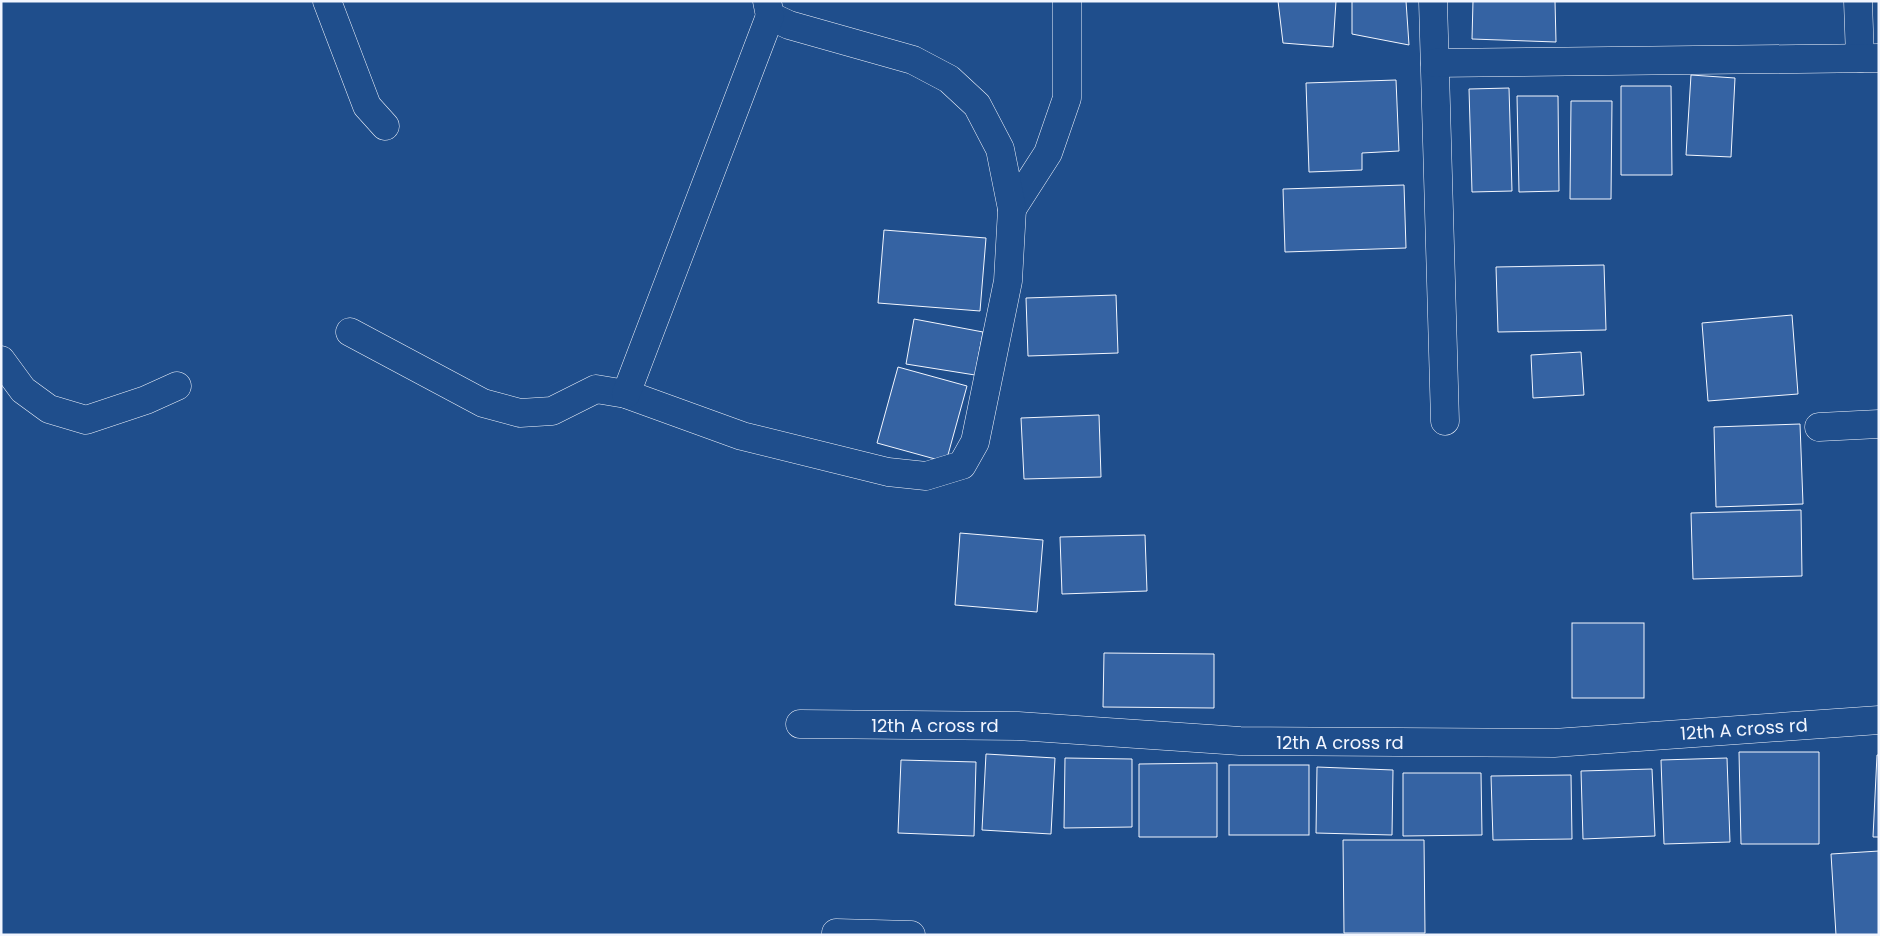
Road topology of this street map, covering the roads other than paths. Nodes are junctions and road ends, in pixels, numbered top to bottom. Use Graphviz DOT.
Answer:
graph roads {
  1 [pos="327,1"];
  2 [pos="1067,1"];
  3 [pos="1433,1"];
  4 [pos="1858,1"];
  5 [pos="769,8"];
  6 [pos="1869,58"];
  7 [pos="1434,63"];
  8 [pos="385,126"];
  9 [pos="1012,209"];
  10 [pos="350,332"];
  11 [pos="1,360"];
  12 [pos="177,386"];
  13 [pos="626,394"];
  14 [pos="1445,421"];
  15 [pos="1879,424"];
  16 [pos="1819,427"];
  17 [pos="1879,720"];
  18 [pos="800,724"];
  19 [pos="836,934"];
  20 [pos="911,935"];
  1 -- 8 [label="street"];
  2 -- 9 [label="street"];
  3 -- 7 [label="street"];
  4 -- 6 [label="street"];
  5 -- 9 [label="street"];
  5 -- 13 [label="street"];
  6 -- 7 [label="street"];
  7 -- 14 [label="street"];
  9 -- 13 [label="street"];
  10 -- 13 [label="street"];
  11 -- 12 [label="street"];
  15 -- 16 [label="street"];
  17 -- 18 [label="street, 12th A cross rd"];
  19 -- 20 [label="street"];
}
